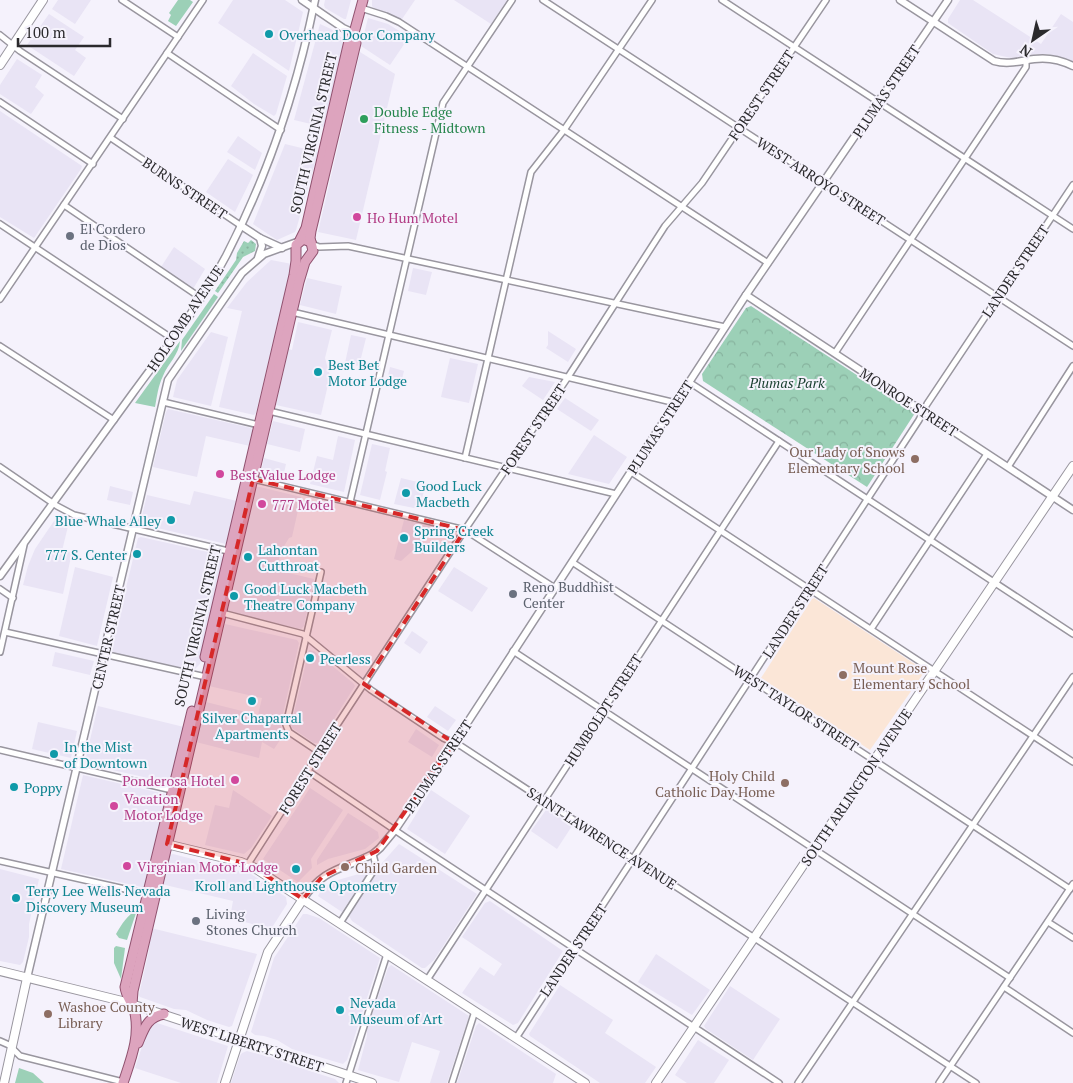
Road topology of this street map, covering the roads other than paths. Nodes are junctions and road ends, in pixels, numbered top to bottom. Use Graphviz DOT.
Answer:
graph roads {
  1 [pos="44,0"];
  2 [pos="122,0"];
  3 [pos="204,0"];
  4 [pos="302,0"];
  5 [pos="315,0"];
  6 [pos="512,0"];
  7 [pos="544,0"];
  8 [pos="652,0"];
  9 [pos="722,0"];
  10 [pos="826,0"];
  11 [pos="900,0"];
  12 [pos="948,0"];
  13 [pos="362,4"];
  14 [pos="314,8"];
  15 [pos="933,22"];
  16 [pos="354,33"];
  17 [pos="0,35"];
  18 [pos="178,37"];
  19 [pos="13,45"];
  20 [pos="794,47"];
  21 [pos="619,49"];
  22 [pos="167,54"];
  23 [pos="1026,60"];
  24 [pos="0,65"];
  25 [pos="1073,66"];
  26 [pos="467,67"];
  27 [pos="0,102"];
  28 [pos="878,102"];
  29 [pos="123,119"];
  30 [pos="739,128"];
  31 [pos="280,130"];
  32 [pos="564,130"];
  33 [pos="110,138"];
  34 [pos="964,159"];
  35 [pos="93,164"];
  36 [pos="823,183"];
  37 [pos="1073,185"];
  38 [pos="64,205"];
  39 [pos="682,207"];
  40 [pos="1052,216"];
  41 [pos="0,224"];
  42 [pos="240,225"];
  43 [pos="1073,229"];
  44 [pos="260,238"];
  45 [pos="910,239"];
  46 [pos="298,241"];
  47 [pos="312,243"];
  48 [pos="35,247"];
  49 [pos="282,248"];
  50 [pos="296,252"];
  51 [pos="309,256"];
  52 [pos="258,258"];
  53 [pos="406,259"];
  54 [pos="768,263"];
  55 [pos="506,280"];
  56 [pos="746,295"];
  57 [pos="997,297"];
  58 [pos="201,298"];
  59 [pos="0,299"];
  60 [pos="616,303"];
  61 [pos="292,312"];
  62 [pos="725,327"];
  63 [pos="389,335"];
  64 [pos="173,339"];
  65 [pos="0,346"];
  66 [pos="1073,346"];
  67 [pos="835,353"];
  68 [pos="487,358"];
  69 [pos="1073,366"];
  70 [pos="568,377"];
  71 [pos="689,382"];
  72 [pos="163,402"];
  73 [pos="676,403"];
  74 [pos="269,411"];
  75 [pos="923,412"];
  76 [pos="114,420"];
  77 [pos="259,425"];
  78 [pos="366,434"];
  79 [pos="779,440"];
  80 [pos="987,454"];
  81 [pos="465,458"];
  82 [pos="1073,466"];
  83 [pos="0,467"];
  84 [pos="1008,467"];
  85 [pos="508,468"];
  86 [pos="248,470"];
  87 [pos="630,472"];
  88 [pos="253,479"];
  89 [pos="616,494"];
  90 [pos="1052,496"];
  91 [pos="868,499"];
  92 [pos="350,502"];
  93 [pos="53,503"];
  94 [pos="1073,510"];
  95 [pos="133,529"];
  96 [pos="465,530"];
  97 [pos="720,530"];
  98 [pos="930,540"];
  99 [pos="24,543"];
  100 [pos="228,551"];
  101 [pos="572,562"];
  102 [pos="321,572"];
  103 [pos="0,576"];
  104 [pos="225,582"];
  105 [pos="994,582"];
  106 [pos="554,588"];
  107 [pos="0,589"];
  108 [pos="810,589"];
  109 [pos="13,598"];
  110 [pos="222,613"];
  111 [pos="662,620"];
  112 [pos="871,629"];
  113 [pos="5,632"];
  114 [pos="1073,634"];
  115 [pos="306,636"];
  116 [pos="513,651"];
  117 [pos="0,652"];
  118 [pos="104,654"];
  119 [pos="934,671"];
  120 [pos="203,676"];
  121 [pos="1073,677"];
  122 [pos="751,679"];
  123 [pos="364,684"];
  124 [pos="603,710"];
  125 [pos="1033,736"];
  126 [pos="454,743"];
  127 [pos="0,750"];
  128 [pos="319,752"];
  129 [pos="874,760"];
  130 [pos="1073,762"];
  131 [pos="77,768"];
  132 [pos="693,769"];
  133 [pos="308,771"];
  134 [pos="172,790"];
  135 [pos="544,800"];
  136 [pos="973,825"];
  137 [pos="395,830"];
  138 [pos="164,843"];
  139 [pos="814,848"];
  140 [pos="373,854"];
  141 [pos="634,859"];
  142 [pos="0,861"];
  143 [pos="248,864"];
  144 [pos="53,872"];
  145 [pos="1071,886"];
  146 [pos="486,890"];
  147 [pos="147,894"];
  148 [pos="303,898"];
  149 [pos="913,914"];
  150 [pos="1048,922"];
  151 [pos="340,923"];
  152 [pos="147,932"];
  153 [pos="754,937"];
  154 [pos="1073,938"];
  155 [pos="575,948"];
  156 [pos="387,954"];
  157 [pos="0,971"];
  158 [pos="28,978"];
  159 [pos="1010,978"];
  160 [pos="427,980"];
  161 [pos="1004,987"];
  162 [pos="853,1003"];
  163 [pos="132,1004"];
  164 [pos="476,1012"];
  165 [pos="164,1014"];
  166 [pos="694,1026"];
  167 [pos="1073,1033"];
  168 [pos="239,1038"];
  169 [pos="516,1038"];
  170 [pos="0,1041"];
  171 [pos="12,1050"];
  172 [pos="134,1052"];
  173 [pos="950,1066"];
  174 [pos="347,1079"];
  175 [pos="123,1082"];
  176 [pos="4,1083"];
  177 [pos="225,1083"];
  178 [pos="372,1083"];
  179 [pos="452,1083"];
  180 [pos="585,1083"];
  181 [pos="656,1083"];
  182 [pos="779,1083"];
  183 [pos="798,1083"];
  184 [pos="939,1083"];
  185 [pos="976,1083"];
  1 -- 19 [label="main road"];
  2 -- 18 [label="street"];
  3 -- 18 [label="street"];
  4 -- 14 [label="street"];
  5 -- 14 [label="street, HOLCOMB AVENUE"];
  6 -- 26 [label="street"];
  7 -- 21 [label="street, WEST ARROYO STREET"];
  8 -- 21 [label="street"];
  9 -- 20 [label="street"];
  10 -- 20 [label="street, FOREST STREET"];
  11 -- 15 [label="street"];
  12 -- 15 [label="street, PLUMAS STREET"];
  13 -- 16 [label="main road, SOUTH VIRGINIA STREET"];
  13 -- 26 [label="street"];
  14 -- 16 [label="street"];
  14 -- 31 [label="street, HOLCOMB AVENUE"];
  15 -- 23 [label="street"];
  15 -- 28 [label="street, PLUMAS STREET"];
  16 -- 46 [label="main road, SOUTH VIRGINIA STREET"];
  16 -- 47 [label="main road, SOUTH VIRGINIA STREET"];
  17 -- 19 [label="street"];
  18 -- 22 [label="street"];
  19 -- 24 [label="main road"];
  19 -- 29 [label="street"];
  20 -- 28 [label="street"];
  20 -- 30 [label="street, FOREST STREET"];
  21 -- 30 [label="street, WEST ARROYO STREET"];
  21 -- 32 [label="street"];
  22 -- 29 [label="street"];
  22 -- 31 [label="street"];
  23 -- 25 [label="street"];
  23 -- 34 [label="street"];
  26 -- 32 [label="street"];
  26 -- 53 [label="street"];
  27 -- 35 [label="street"];
  28 -- 34 [label="street"];
  28 -- 36 [label="street, PLUMAS STREET"];
  29 -- 33 [label="street"];
  30 -- 36 [label="street, WEST ARROYO STREET"];
  30 -- 39 [label="street, FOREST STREET"];
  31 -- 42 [label="street, HOLCOMB AVENUE"];
  32 -- 39 [label="street"];
  32 -- 55 [label="street"];
  33 -- 35 [label="street"];
  33 -- 42 [label="street, BURNS STREET"];
  34 -- 40 [label="street"];
  34 -- 45 [label="street"];
  35 -- 38 [label="street"];
  36 -- 45 [label="street, WEST ARROYO STREET"];
  36 -- 54 [label="street, PLUMAS STREET"];
  37 -- 40 [label="street, LANDER STREET"];
  38 -- 48 [label="street"];
  38 -- 58 [label="street"];
  39 -- 54 [label="street"];
  39 -- 60 [label="street, FOREST STREET"];
  40 -- 43 [label="street"];
  40 -- 57 [label="street, LANDER STREET"];
  41 -- 48 [label="street"];
  42 -- 44 [label="street, BURNS STREET"];
  42 -- 58 [label="street, HOLCOMB AVENUE"];
  44 -- 49 [label="street, BURNS STREET"];
  44 -- 52 [label="street"];
  45 -- 57 [label="street, WEST ARROYO STREET"];
  45 -- 67 [label="street"];
  46 -- 47 [label="main road"];
  46 -- 49 [label="street, CENTER STREET"];
  46 -- 50 [label="main road"];
  47 -- 51 [label="main road"];
  47 -- 53 [label="street"];
  48 -- 59 [label="street"];
  48 -- 64 [label="street"];
  49 -- 52 [label="street, CENTER STREET"];
  50 -- 51 [label="main road"];
  50 -- 77 [label="main road, SOUTH VIRGINIA STREET"];
  51 -- 61 [label="main road, SOUTH VIRGINIA STREET"];
  52 -- 72 [label="street, CENTER STREET"];
  53 -- 55 [label="street"];
  53 -- 63 [label="street"];
  54 -- 56 [label="street, PLUMAS STREET"];
  55 -- 60 [label="street"];
  55 -- 68 [label="street"];
  56 -- 62 [label="street, PLUMAS STREET"];
  56 -- 67 [label="street, MONROE STREET"];
  57 -- 66 [label="street, WEST ARROYO STREET"];
  57 -- 75 [label="street, LANDER STREET"];
  58 -- 64 [label="street, HOLCOMB AVENUE"];
  60 -- 62 [label="street"];
  60 -- 70 [label="street, FOREST STREET"];
  61 -- 63 [label="street"];
  61 -- 74 [label="main road, SOUTH VIRGINIA STREET"];
  62 -- 71 [label="street, PLUMAS STREET"];
  63 -- 68 [label="street"];
  63 -- 78 [label="street"];
  64 -- 76 [label="street, HOLCOMB AVENUE"];
  65 -- 76 [label="street"];
  67 -- 75 [label="street, MONROE STREET"];
  68 -- 70 [label="street"];
  68 -- 81 [label="street"];
  69 -- 84 [label="street"];
  70 -- 73 [label="street"];
  70 -- 85 [label="street, FOREST STREET"];
  71 -- 73 [label="street, PLUMAS STREET"];
  71 -- 79 [label="street"];
  72 -- 77 [label="street"];
  72 -- 95 [label="street, CENTER STREET"];
  73 -- 87 [label="street, PLUMAS STREET"];
  74 -- 78 [label="street"];
  74 -- 88 [label="main road, SOUTH VIRGINIA STREET"];
  75 -- 80 [label="street, MONROE STREET"];
  75 -- 91 [label="street, LANDER STREET"];
  76 -- 93 [label="street, HOLCOMB AVENUE"];
  77 -- 86 [label="main road, SOUTH VIRGINIA STREET"];
  78 -- 81 [label="street"];
  78 -- 92 [label="street"];
  79 -- 91 [label="street"];
  79 -- 97 [label="street, HUMBOLDT STREET"];
  80 -- 84 [label="street, MONROE STREET"];
  80 -- 98 [label="street"];
  81 -- 85 [label="street"];
  82 -- 90 [label="main road, SOUTH ARLINGTON AVENUE"];
  83 -- 93 [label="street"];
  84 -- 90 [label="street, MONROE STREET"];
  85 -- 89 [label="street"];
  85 -- 96 [label="street, FOREST STREET"];
  86 -- 88 [label="main road"];
  86 -- 100 [label="main road, SOUTH VIRGINIA STREET"];
  87 -- 89 [label="street, PLUMAS STREET"];
  87 -- 97 [label="street"];
  88 -- 92 [label="street"];
  88 -- 104 [label="main road, SOUTH VIRGINIA STREET"];
  89 -- 101 [label="street, PLUMAS STREET"];
  90 -- 94 [label="street, MONROE STREET"];
  90 -- 105 [label="main road, SOUTH ARLINGTON AVENUE"];
  91 -- 98 [label="street"];
  91 -- 108 [label="street, LANDER STREET"];
  92 -- 96 [label="street"];
  93 -- 95 [label="street"];
  93 -- 99 [label="street, HOLCOMB AVENUE"];
  95 -- 100 [label="street"];
  95 -- 118 [label="street, CENTER STREET"];
  96 -- 106 [label="street"];
  96 -- 123 [label="street, FOREST STREET"];
  97 -- 108 [label="street"];
  97 -- 111 [label="street, HUMBOLDT STREET"];
  98 -- 105 [label="street"];
  98 -- 112 [label="street"];
  99 -- 103 [label="street, HOLCOMB AVENUE"];
  99 -- 109 [label="street"];
  100 -- 104 [label="main road, SOUTH VIRGINIA STREET"];
  101 -- 106 [label="street, PLUMAS STREET"];
  101 -- 111 [label="street, WEST TAYLOR STREET"];
  102 -- 115 [label="street"];
  104 -- 110 [label="main road, SOUTH VIRGINIA STREET"];
  104 -- 120 [label="main road, SOUTH VIRGINIA STREET"];
  105 -- 114 [label="street"];
  105 -- 119 [label="main road, SOUTH ARLINGTON AVENUE"];
  106 -- 116 [label="street, PLUMAS STREET"];
  107 -- 109 [label="street"];
  108 -- 112 [label="street"];
  108 -- 122 [label="street, LANDER STREET"];
  109 -- 113 [label="street"];
  110 -- 115 [label="street, SAINT LAWRENCE AVENUE"];
  110 -- 120 [label="main road, SOUTH VIRGINIA STREET"];
  111 -- 122 [label="street, WEST TAYLOR STREET"];
  111 -- 124 [label="street, HUMBOLDT STREET"];
  112 -- 119 [label="street"];
  113 -- 117 [label="street"];
  113 -- 118 [label="street"];
  115 -- 123 [label="street, SAINT LAWRENCE AVENUE"];
  115 -- 128 [label="street"];
  116 -- 124 [label="street"];
  116 -- 126 [label="street, PLUMAS STREET"];
  118 -- 120 [label="street"];
  118 -- 131 [label="street, CENTER STREET"];
  119 -- 125 [label="street"];
  119 -- 129 [label="main road, SOUTH ARLINGTON AVENUE"];
  120 -- 134 [label="main road, SOUTH VIRGINIA STREET"];
  120 -- 138 [label="main road, SOUTH VIRGINIA STREET"];
  121 -- 125 [label="street"];
  122 -- 129 [label="street, WEST TAYLOR STREET"];
  122 -- 132 [label="street, LANDER STREET"];
  123 -- 126 [label="street, SAINT LAWRENCE AVENUE"];
  123 -- 128 [label="street, FOREST STREET"];
  124 -- 132 [label="street"];
  124 -- 135 [label="street, HUMBOLDT STREET"];
  125 -- 130 [label="street"];
  125 -- 136 [label="street"];
  126 -- 135 [label="street, SAINT LAWRENCE AVENUE"];
  126 -- 137 [label="street, PLUMAS STREET"];
  127 -- 131 [label="street"];
  128 -- 133 [label="street, FOREST STREET"];
  129 -- 136 [label="street, WEST TAYLOR STREET"];
  129 -- 139 [label="main road, SOUTH ARLINGTON AVENUE"];
  131 -- 134 [label="street"];
  131 -- 144 [label="street, CENTER STREET"];
  132 -- 139 [label="street"];
  132 -- 141 [label="street, LANDER STREET"];
  133 -- 137 [label="street"];
  133 -- 143 [label="street, FOREST STREET"];
  134 -- 138 [label="main road, SOUTH VIRGINIA STREET"];
  135 -- 141 [label="street, SAINT LAWRENCE AVENUE"];
  135 -- 146 [label="street, HUMBOLDT STREET"];
  136 -- 145 [label="street, WEST TAYLOR STREET"];
  136 -- 149 [label="street"];
  137 -- 140 [label="street, PLUMAS STREET"];
  137 -- 146 [label="street"];
  138 -- 143 [label="main road"];
  138 -- 147 [label="main road, SOUTH VIRGINIA STREET"];
  138 -- 152 [label="main road, SOUTH VIRGINIA STREET"];
  139 -- 149 [label="street"];
  139 -- 153 [label="main road, SOUTH ARLINGTON AVENUE"];
  140 -- 148 [label="street, PLUMAS STREET"];
  140 -- 151 [label="street"];
  141 -- 153 [label="street, SAINT LAWRENCE AVENUE"];
  141 -- 155 [label="street, LANDER STREET"];
  142 -- 144 [label="street"];
  143 -- 148 [label="main road"];
  144 -- 147 [label="street"];
  144 -- 158 [label="street, CENTER STREET"];
  145 -- 150 [label="street"];
  146 -- 155 [label="street"];
  146 -- 160 [label="street, HUMBOLDT STREET"];
  147 -- 152 [label="main road"];
  147 -- 163 [label="main road, SOUTH VIRGINIA STREET"];
  148 -- 151 [label="main road"];
  148 -- 168 [label="main road"];
  149 -- 159 [label="street"];
  149 -- 162 [label="street"];
  150 -- 154 [label="street"];
  150 -- 159 [label="street"];
  151 -- 156 [label="main road"];
  152 -- 163 [label="main road, SOUTH VIRGINIA STREET"];
  153 -- 162 [label="street, SAINT LAWRENCE AVENUE"];
  153 -- 166 [label="main road, SOUTH ARLINGTON AVENUE"];
  155 -- 166 [label="street"];
  155 -- 169 [label="street, LANDER STREET"];
  156 -- 160 [label="main road"];
  156 -- 174 [label="street"];
  157 -- 158 [label="main road, WEST LIBERTY STREET"];
  158 -- 163 [label="main road, WEST LIBERTY STREET"];
  158 -- 171 [label="main road, CENTER STREET"];
  159 -- 161 [label="street"];
  160 -- 164 [label="main road"];
  161 -- 167 [label="street"];
  161 -- 173 [label="street"];
  162 -- 173 [label="street, SAINT LAWRENCE AVENUE"];
  162 -- 183 [label="street"];
  163 -- 165 [label="main road, WEST LIBERTY STREET"];
  163 -- 172 [label="main road, SOUTH VIRGINIA STREET"];
  164 -- 169 [label="main road"];
  164 -- 179 [label="street"];
  165 -- 168 [label="main road, WEST LIBERTY STREET"];
  165 -- 172 [label="main road"];
  166 -- 181 [label="main road, SOUTH ARLINGTON AVENUE"];
  166 -- 182 [label="street"];
  168 -- 174 [label="main road, WEST LIBERTY STREET"];
  168 -- 177 [label="main road"];
  169 -- 180 [label="main road"];
  170 -- 171 [label="street"];
  171 -- 175 [label="street"];
  171 -- 176 [label="main road, CENTER STREET"];
  172 -- 175 [label="main road, SOUTH VIRGINIA STREET"];
  173 -- 184 [label="street"];
  173 -- 185 [label="street, SAINT LAWRENCE AVENUE"];
  174 -- 178 [label="main road, WEST LIBERTY STREET"];
}
